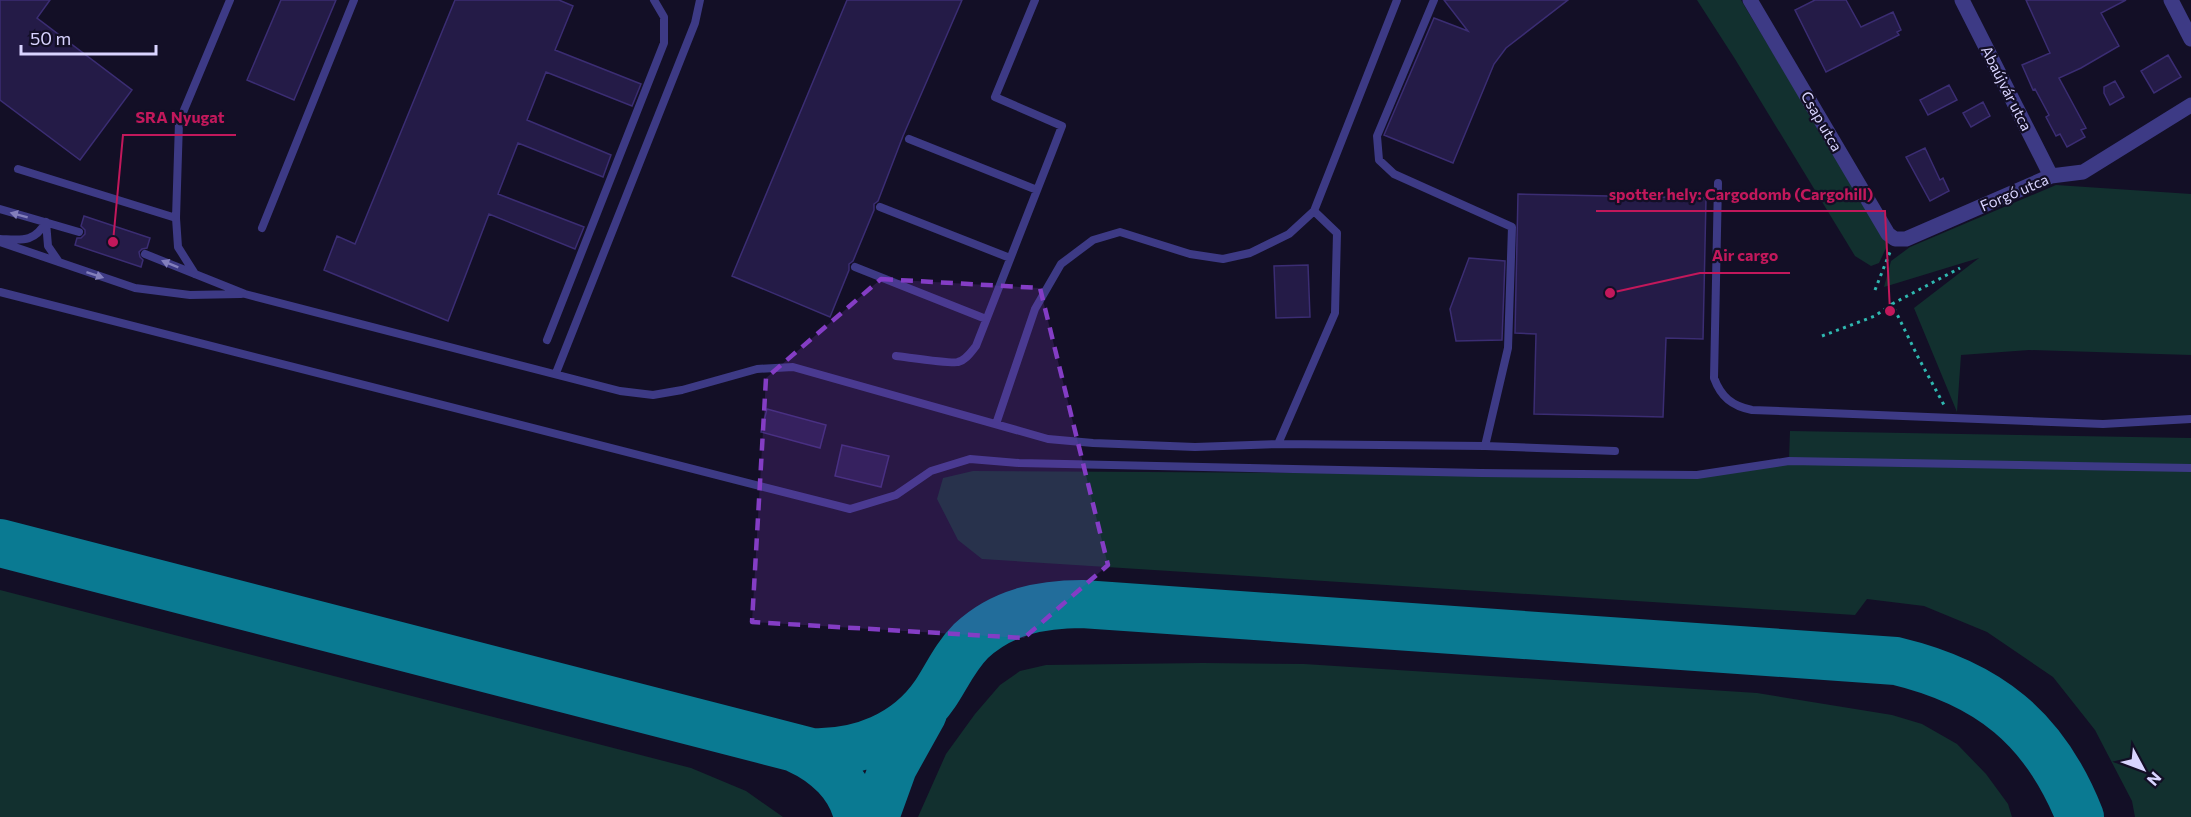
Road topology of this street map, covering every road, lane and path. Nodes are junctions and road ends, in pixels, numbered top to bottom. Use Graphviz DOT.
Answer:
graph roads {
  1 [pos="230,0"];
  2 [pos="354,0"];
  3 [pos="654,0"];
  4 [pos="700,0"];
  5 [pos="1035,0"];
  6 [pos="1397,0"];
  7 [pos="1434,0"];
  8 [pos="1750,0"];
  9 [pos="1962,0"];
  10 [pos="2171,0"];
  11 [pos="2191,39"];
  12 [pos="2191,105"];
  13 [pos="909,139"];
  14 [pos="18,169"];
  15 [pos="2051,176"];
  16 [pos="1718,183"];
  17 [pos="1037,190"];
  18 [pos="880,207"];
  19 [pos="0,209"];
  20 [pos="1314,211"];
  21 [pos="176,218"];
  22 [pos="45,222"];
  23 [pos="262,228"];
  24 [pos="79,232"];
  25 [pos="1896,240"];
  26 [pos="0,241"];
  27 [pos="145,254"];
  28 [pos="1010,258"];
  29 [pos="59,263"];
  30 [pos="855,267"];
  31 [pos="1960,268"];
  32 [pos="195,274"];
  33 [pos="1875,290"];
  34 [pos="0,292"];
  35 [pos="245,294"];
  36 [pos="1892,304"];
  37 [pos="986,319"];
  38 [pos="1822,336"];
  39 [pos="547,340"];
  40 [pos="896,356"];
  41 [pos="556,374"];
  42 [pos="1952,419"];
  43 [pos="2191,420"];
  44 [pos="996,424"];
  45 [pos="1278,444"];
  46 [pos="1485,446"];
  47 [pos="1615,451"];
  48 [pos="2191,468"];
  1 -- 21 [label="lane"];
  2 -- 23 [label="lane"];
  3 -- 39 [label="lane"];
  4 -- 41 [label="lane"];
  5 -- 17 [label="lane"];
  6 -- 20 [label="lane"];
  7 -- 46 [label="lane"];
  8 -- 25 [label="street, Csap utca"];
  9 -- 15 [label="street, Abaújvár utca"];
  10 -- 11 [label="street"];
  12 -- 15 [label="street, Forgó utca"];
  13 -- 17 [label="lane"];
  14 -- 21 [label="lane"];
  15 -- 25 [label="street, Forgó utca"];
  16 -- 42 [label="lane"];
  17 -- 28 [label="lane"];
  18 -- 28 [label="lane"];
  22 -- 19 [label="lane, one-way"];
  20 -- 44 [label="lane"];
  20 -- 45 [label="lane"];
  21 -- 32 [label="lane"];
  22 -- 24 [label="lane"];
  22 -- 26 [label="lane"];
  22 -- 29 [label="lane"];
  25 -- 33 [label="path"];
  26 -- 29 [label="lane"];
  32 -- 27 [label="lane, one-way"];
  28 -- 37 [label="lane"];
  29 -- 35 [label="lane, one-way"];
  30 -- 37 [label="lane"];
  31 -- 36 [label="path"];
  32 -- 35 [label="lane"];
  34 -- 48 [label="lane"];
  35 -- 41 [label="lane"];
  36 -- 38 [label="path"];
  36 -- 42 [label="path"];
  37 -- 40 [label="lane"];
  41 -- 44 [label="lane"];
  42 -- 43 [label="lane"];
  44 -- 45 [label="lane"];
  45 -- 46 [label="lane"];
  46 -- 47 [label="lane"];
}
